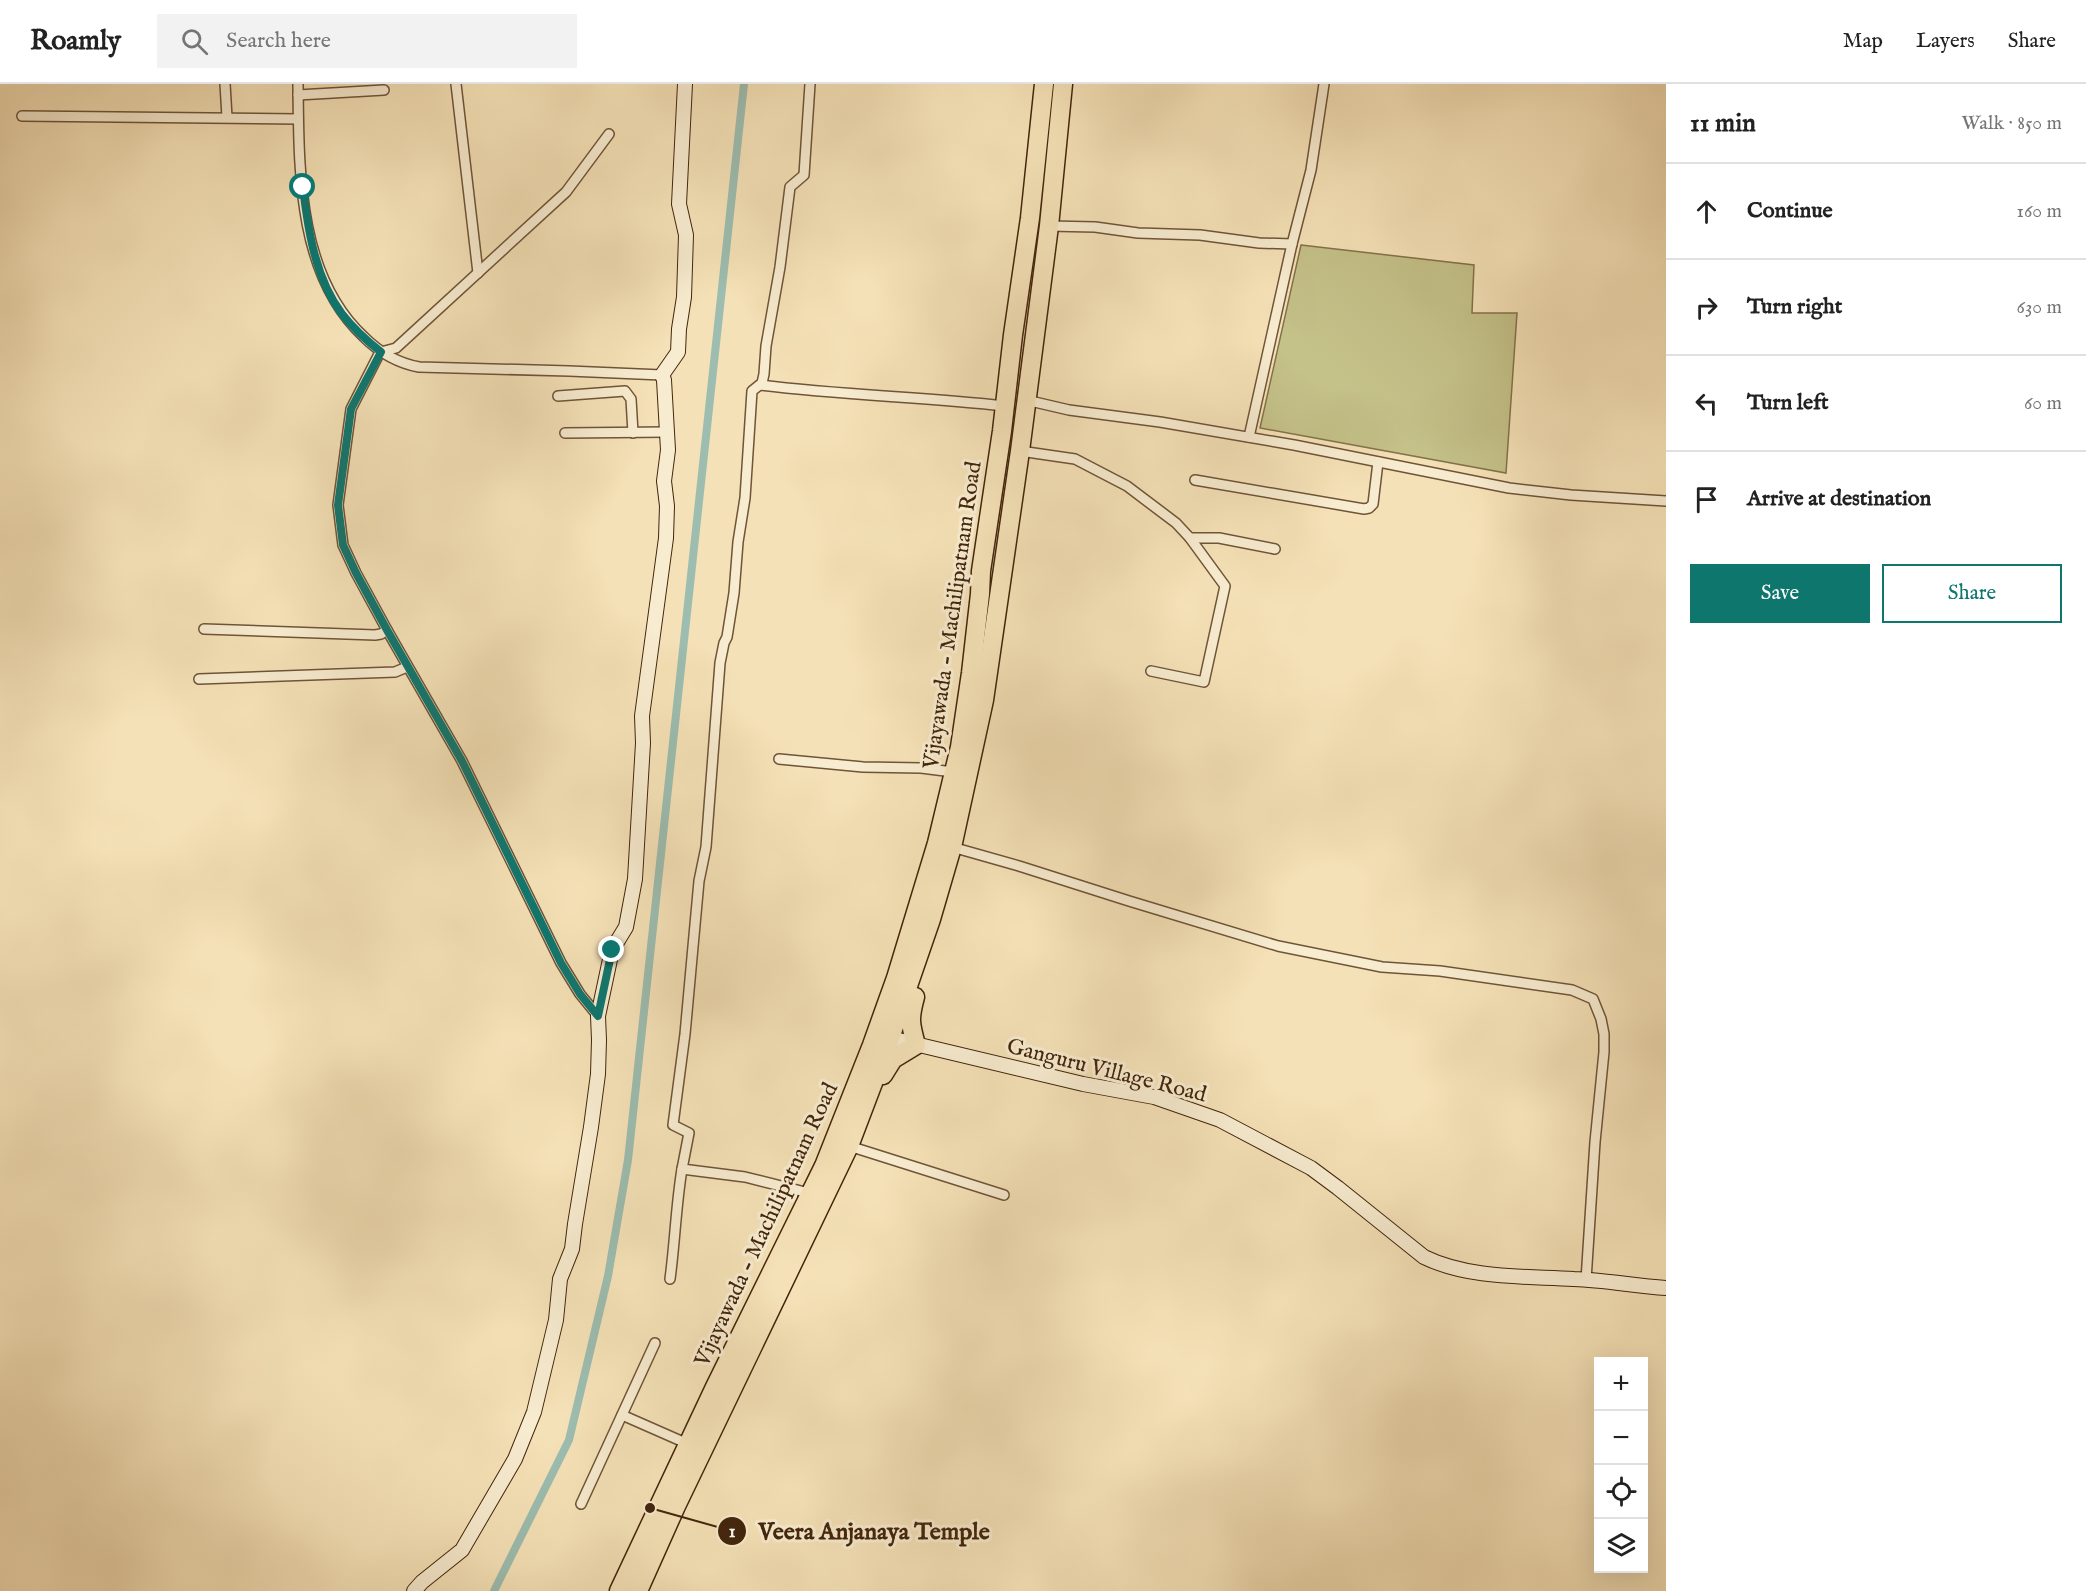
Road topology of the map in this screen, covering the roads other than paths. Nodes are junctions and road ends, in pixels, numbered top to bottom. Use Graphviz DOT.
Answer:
graph roads {
  1 [pos="225,84"];
  2 [pos="298,84"];
  3 [pos="456,84"];
  4 [pos="685,84"];
  5 [pos="810,84"];
  6 [pos="1044,84"];
  7 [pos="1063,84"];
  8 [pos="1324,84"];
  9 [pos="384,90"];
  10 [pos="298,95"];
  11 [pos="22,116"];
  12 [pos="227,117"];
  13 [pos="298,119"];
  14 [pos="609,134"];
  15 [pos="1049,226"];
  16 [pos="1292,244"];
  17 [pos="478,273"];
  18 [pos="381,352"];
  19 [pos="662,375"];
  20 [pos="760,385"];
  21 [pos="558,396"];
  22 [pos="1026,400"];
  23 [pos="1005,406"];
  24 [pos="667,432"];
  25 [pos="565,433"];
  26 [pos="633,433"];
  27 [pos="1249,437"];
  28 [pos="1020,451"];
  29 [pos="1378,462"];
  30 [pos="1195,480"];
  31 [pos="1666,501"];
  32 [pos="1190,538"];
  33 [pos="1275,549"];
  34 [pos="204,629"];
  35 [pos="387,630"];
  36 [pos="407,668"];
  37 [pos="1151,671"];
  38 [pos="199,679"];
  39 [pos="779,759"];
  40 [pos="953,772"];
  41 [pos="952,847"];
  42 [pos="931,919"];
  43 [pos="598,1016"];
  44 [pos="890,1038"];
  45 [pos="916,1045"];
  46 [pos="852,1138"];
  47 [pos="829,1153"];
  48 [pos="682,1169"];
  49 [pos="809,1193"];
  50 [pos="1004,1195"];
  51 [pos="670,1279"];
  52 [pos="1586,1280"];
  53 [pos="1666,1288"];
  54 [pos="655,1343"];
  55 [pos="622,1414"];
  56 [pos="688,1444"];
  57 [pos="581,1504"];
  58 [pos="414,1591"];
  59 [pos="619,1591"];
  60 [pos="638,1591"];
  1 -- 12 [label="street"];
  2 -- 10 [label="street"];
  3 -- 17 [label="street"];
  4 -- 19 [label="street"];
  5 -- 20 [label="street"];
  6 -- 23 [label="highway, Vijayawada - Machilipatnam Road"];
  7 -- 15 [label="highway, Vijayawada - Machilipatnam Road"];
  8 -- 16 [label="street"];
  9 -- 10 [label="street"];
  10 -- 13 [label="street"];
  11 -- 12 [label="street"];
  12 -- 13 [label="street"];
  13 -- 18 [label="street"];
  14 -- 17 [label="street"];
  15 -- 16 [label="street"];
  15 -- 22 [label="highway, Vijayawada - Machilipatnam Road"];
  16 -- 27 [label="street"];
  17 -- 18 [label="street"];
  18 -- 19 [label="street"];
  18 -- 35 [label="street"];
  19 -- 24 [label="street"];
  20 -- 23 [label="street"];
  20 -- 48 [label="street"];
  21 -- 26 [label="street"];
  22 -- 27 [label="street"];
  22 -- 28 [label="highway, Vijayawada - Machilipatnam Road"];
  23 -- 40 [label="highway, Vijayawada - Machilipatnam Road"];
  24 -- 26 [label="street"];
  24 -- 43 [label="street"];
  25 -- 26 [label="street"];
  27 -- 29 [label="street"];
  28 -- 32 [label="street"];
  28 -- 41 [label="highway, Vijayawada - Machilipatnam Road"];
  29 -- 30 [label="street"];
  29 -- 31 [label="street"];
  32 -- 33 [label="street"];
  32 -- 37 [label="street"];
  34 -- 35 [label="street"];
  35 -- 36 [label="street"];
  36 -- 38 [label="street"];
  36 -- 43 [label="street"];
  39 -- 40 [label="street"];
  40 -- 47 [label="highway, Vijayawada - Machilipatnam Road"];
  41 -- 42 [label="highway, Vijayawada - Machilipatnam Road"];
  41 -- 52 [label="street"];
  42 -- 44 [label="highway, Vijayawada - Machilipatnam Road"];
  42 -- 45 [label="highway"];
  43 -- 58 [label="street"];
  44 -- 45 [label="street, Ganguru Village Road"];
  44 -- 46 [label="highway, Vijayawada - Machilipatnam Road"];
  44 -- 47 [label="highway"];
  45 -- 46 [label="highway"];
  45 -- 52 [label="street, Ganguru Village Road"];
  46 -- 50 [label="street"];
  46 -- 60 [label="highway, Vijayawada - Machilipatnam Road"];
  47 -- 49 [label="highway, Vijayawada - Machilipatnam Road"];
  48 -- 49 [label="street"];
  48 -- 51 [label="street"];
  49 -- 56 [label="highway, Vijayawada - Machilipatnam Road"];
  52 -- 53 [label="street, Ganguru Village Road"];
  54 -- 55 [label="street"];
  55 -- 56 [label="street"];
  55 -- 57 [label="street"];
  56 -- 59 [label="highway, Vijayawada - Machilipatnam Road"];
}
